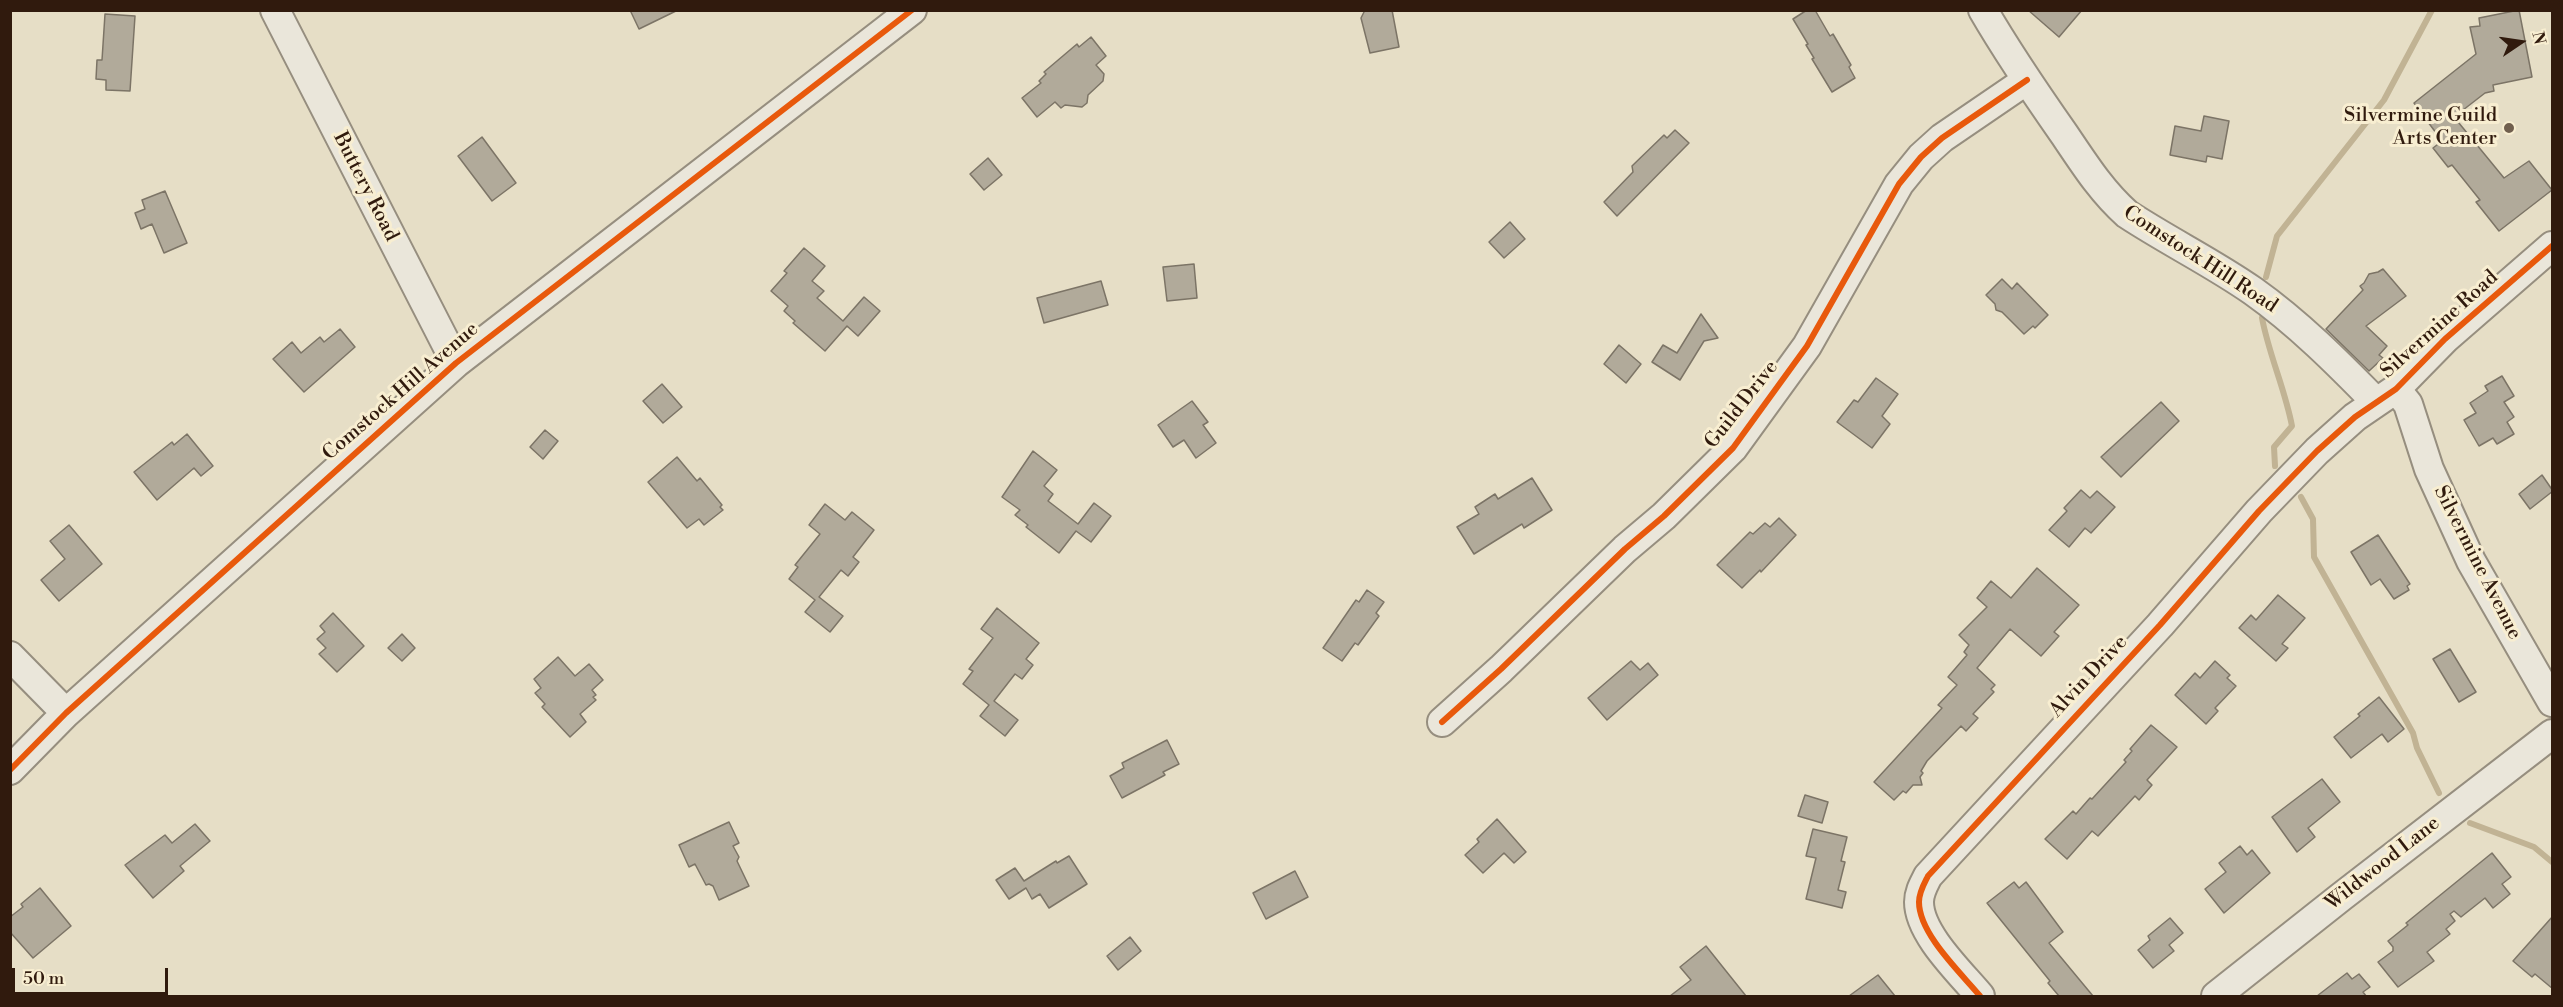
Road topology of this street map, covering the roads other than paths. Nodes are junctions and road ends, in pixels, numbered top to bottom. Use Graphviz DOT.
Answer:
graph roads {
  1 [pos="275,10"];
  2 [pos="912,10"];
  3 [pos="1983,10"];
  4 [pos="2027,80"];
  5 [pos="2553,246"];
  6 [pos="456,363"];
  7 [pos="2386,396"];
  8 [pos="10,656"];
  9 [pos="2553,702"];
  10 [pos="66,713"];
  11 [pos="1442,722"];
  12 [pos="2553,734"];
  13 [pos="10,770"];
  14 [pos="1980,996"];
  15 [pos="2216,996"];
  1 -- 6 [label="street, Buttery Road"];
  2 -- 6 [label="street, Comstock Hill Avenue"];
  3 -- 4 [label="street, Comstock Hill Road"];
  4 -- 7 [label="street, Comstock Hill Road"];
  4 -- 11 [label="street, Guild Drive"];
  5 -- 7 [label="street, Silvermine Road"];
  6 -- 10 [label="street, Comstock Hill Avenue"];
  7 -- 9 [label="street, Silvermine Avenue"];
  7 -- 14 [label="street, Alvin Drive"];
  8 -- 10 [label="street"];
  10 -- 13 [label="street, Comstock Hill Avenue"];
  12 -- 15 [label="street, Wildwood Lane"];
}
